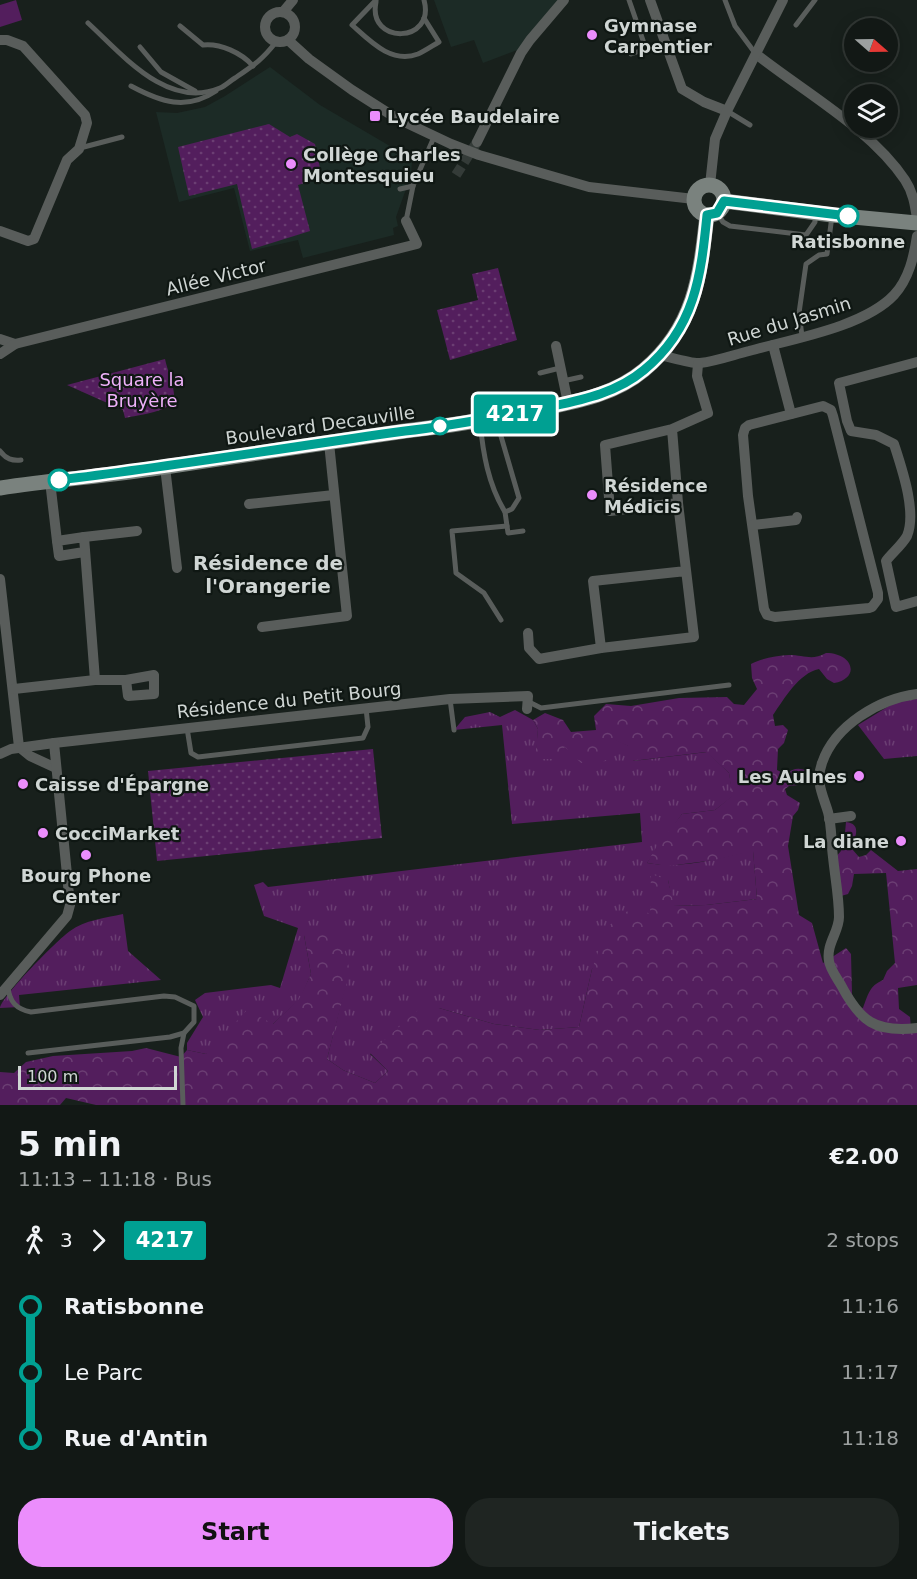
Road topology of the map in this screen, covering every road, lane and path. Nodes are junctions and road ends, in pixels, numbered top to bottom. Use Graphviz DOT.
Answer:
graph roads {
  1 [pos="293,0"];
  2 [pos="376,0"];
  3 [pos="424,0"];
  4 [pos="564,0"];
  5 [pos="628,0"];
  6 [pos="650,0"];
  7 [pos="724,0"];
  8 [pos="783,0"];
  9 [pos="815,0"];
  10 [pos="283,12"];
  11 [pos="424,18"];
  12 [pos="88,23"];
  13 [pos="180,26"];
  14 [pos="796,26"];
  15 [pos="0,40"];
  16 [pos="288,40"];
  17 [pos="276,42"];
  18 [pos="666,42"];
  19 [pos="140,47"];
  20 [pos="646,49"];
  21 [pos="631,54"];
  22 [pos="756,54"];
  23 [pos="253,66"];
  24 [pos="131,86"];
  25 [pos="220,88"];
  26 [pos="199,93"];
  27 [pos="727,111"];
  28 [pos="750,125"];
  29 [pos="122,137"];
  30 [pos="434,137"];
  31 [pos="477,141"];
  32 [pos="79,149"];
  33 [pos="710,185"];
  34 [pos="413,186"];
  35 [pos="400,189"];
  36 [pos="694,199"];
  37 [pos="716,209"];
  38 [pos="816,213"];
  39 [pos="832,215"];
  40 [pos="406,221"];
  41 [pos="917,221"];
  42 [pos="0,231"];
  43 [pos="917,236"];
  44 [pos="802,336"];
  45 [pos="0,339"];
  46 [pos="15,344"];
  47 [pos="773,345"];
  48 [pos="556,346"];
  49 [pos="0,354"];
  50 [pos="660,355"];
  51 [pos="917,362"];
  52 [pos="698,364"];
  53 [pos="560,369"];
  54 [pos="540,373"];
  55 [pos="581,377"];
  56 [pos="563,381"];
  57 [pos="568,403"];
  58 [pos="791,414"];
  59 [pos="495,418"];
  60 [pos="479,420"];
  61 [pos="672,429"];
  62 [pos="329,443"];
  63 [pos="0,451"];
  64 [pos="21,460"];
  65 [pos="165,467"];
  66 [pos="912,480"];
  67 [pos="50,481"];
  68 [pos="0,488"];
  69 [pos="334,495"];
  70 [pos="678,503"];
  71 [pos="249,504"];
  72 [pos="505,512"];
  73 [pos="797,517"];
  74 [pos="753,525"];
  75 [pos="507,526"];
  76 [pos="137,531"];
  77 [pos="523,531"];
  78 [pos="84,537"];
  79 [pos="57,541"];
  80 [pos="84,552"];
  81 [pos="177,567"];
  82 [pos="686,571"];
  83 [pos="0,579"];
  84 [pos="917,600"];
  85 [pos="1,602"];
  86 [pos="501,620"];
  87 [pos="262,627"];
  88 [pos="528,633"];
  89 [pos="601,648"];
  90 [pos="0,680"];
  91 [pos="94,680"];
  92 [pos="126,680"];
  93 [pos="13,684"];
  94 [pos="729,685"];
  95 [pos="917,694"];
  96 [pos="450,699"];
  97 [pos="527,702"];
  98 [pos="366,708"];
  99 [pos="187,728"];
  100 [pos="454,730"];
  101 [pos="54,743"];
  102 [pos="19,747"];
  103 [pos="0,754"];
  104 [pos="56,768"];
  105 [pos="851,816"];
  106 [pos="829,819"];
  107 [pos="4,991"];
  108 [pos="917,1028"];
  109 [pos="184,1034"];
  110 [pos="28,1053"];
  111 [pos="183,1105"];
  1 -- 10 [label="street"];
  2 -- 11 [label="lane"];
  2 -- 11 [label="lane"];
  3 -- 11 [label="lane"];
  4 -- 31 [label="street"];
  5 -- 20 [label="lane"];
  6 -- 18 [label="street"];
  7 -- 22 [label="lane"];
  8 -- 22 [label="street"];
  9 -- 14 [label="lane"];
  10 -- 16 [label="street"];
  10 -- 17 [label="street"];
  12 -- 26 [label="lane"];
  13 -- 23 [label="lane"];
  15 -- 32 [label="street"];
  16 -- 17 [label="street"];
  16 -- 30 [label="street"];
  17 -- 23 [label="lane"];
  18 -- 20 [label="lane"];
  18 -- 27 [label="street"];
  19 -- 26 [label="lane"];
  20 -- 21 [label="lane"];
  22 -- 27 [label="street"];
  22 -- 41 [label="street"];
  23 -- 25 [label="lane"];
  24 -- 25 [label="lane"];
  25 -- 26 [label="lane"];
  27 -- 28 [label="lane"];
  27 -- 33 [label="street"];
  29 -- 32 [label="lane"];
  30 -- 34 [label="lane"];
  30 -- 36 [label="street"];
  32 -- 42 [label="street"];
  33 -- 36 [label="street"];
  33 -- 37 [label="street"];
  34 -- 35 [label="lane"];
  34 -- 40 [label="lane"];
  36 -- 37 [label="street"];
  37 -- 38 [label="street"];
  37 -- 38 [label="lane"];
  37 -- 50 [label="street, Boulevard Decauville"];
  38 -- 39 [label="street"];
  39 -- 41 [label="street"];
  39 -- 44 [label="lane"];
  40 -- 46 [label="street, Allée Victor"];
  43 -- 44 [label="street, Rue du Jasmin"];
  44 -- 47 [label="street, Rue du Jasmin"];
  45 -- 46 [label="street"];
  46 -- 49 [label="street, Allée Victor"];
  47 -- 52 [label="street, Rue du Jasmin"];
  47 -- 58 [label="street"];
  48 -- 53 [label="street"];
  50 -- 52 [label="street, Rue du Jasmin"];
  50 -- 57 [label="street, Boulevard Decauville"];
  51 -- 66 [label="street"];
  52 -- 61 [label="street"];
  53 -- 54 [label="lane"];
  53 -- 56 [label="street"];
  55 -- 56 [label="lane"];
  56 -- 57 [label="street"];
  57 -- 59 [label="street, Boulevard Decauville"];
  58 -- 74 [label="street"];
  58 -- 74 [label="street"];
  59 -- 60 [label="street, Boulevard Decauville"];
  59 -- 72 [label="lane"];
  60 -- 62 [label="street, Boulevard Decauville"];
  60 -- 72 [label="lane"];
  61 -- 70 [label="street"];
  61 -- 70 [label="street"];
  62 -- 65 [label="street, Boulevard Decauville"];
  62 -- 69 [label="street"];
  63 -- 64 [label="lane"];
  65 -- 67 [label="street, Boulevard Decauville"];
  65 -- 81 [label="street"];
  66 -- 84 [label="street"];
  67 -- 68 [label="street, Boulevard Decauville"];
  67 -- 79 [label="street"];
  69 -- 71 [label="street"];
  69 -- 87 [label="street"];
  70 -- 82 [label="street"];
  72 -- 75 [label="lane"];
  73 -- 74 [label="street"];
  75 -- 77 [label="lane"];
  75 -- 86 [label="lane"];
  76 -- 78 [label="street"];
  78 -- 79 [label="street"];
  78 -- 80 [label="street"];
  79 -- 80 [label="street"];
  80 -- 91 [label="street"];
  82 -- 89 [label="street"];
  82 -- 89 [label="street"];
  83 -- 85 [label="street"];
  85 -- 93 [label="street"];
  88 -- 89 [label="street"];
  90 -- 93 [label="street"];
  91 -- 92 [label="street"];
  91 -- 93 [label="street"];
  93 -- 102 [label="street"];
  94 -- 97 [label="lane"];
  95 -- 106 [label="street"];
  96 -- 97 [label="street, Résidence du Petit Bourg"];
  96 -- 98 [label="street, Résidence du Petit Bourg"];
  96 -- 100 [label="lane"];
  98 -- 99 [label="street, Résidence du Petit Bourg"];
  98 -- 99 [label="lane"];
  99 -- 101 [label="street, Résidence du Petit Bourg"];
  101 -- 102 [label="street, Résidence du Petit Bourg"];
  101 -- 104 [label="street"];
  102 -- 103 [label="street, Résidence du Petit Bourg"];
  102 -- 104 [label="street"];
  104 -- 107 [label="street"];
  105 -- 106 [label="street"];
  106 -- 108 [label="street"];
  107 -- 109 [label="lane"];
  109 -- 110 [label="lane"];
  109 -- 111 [label="lane"];
}
